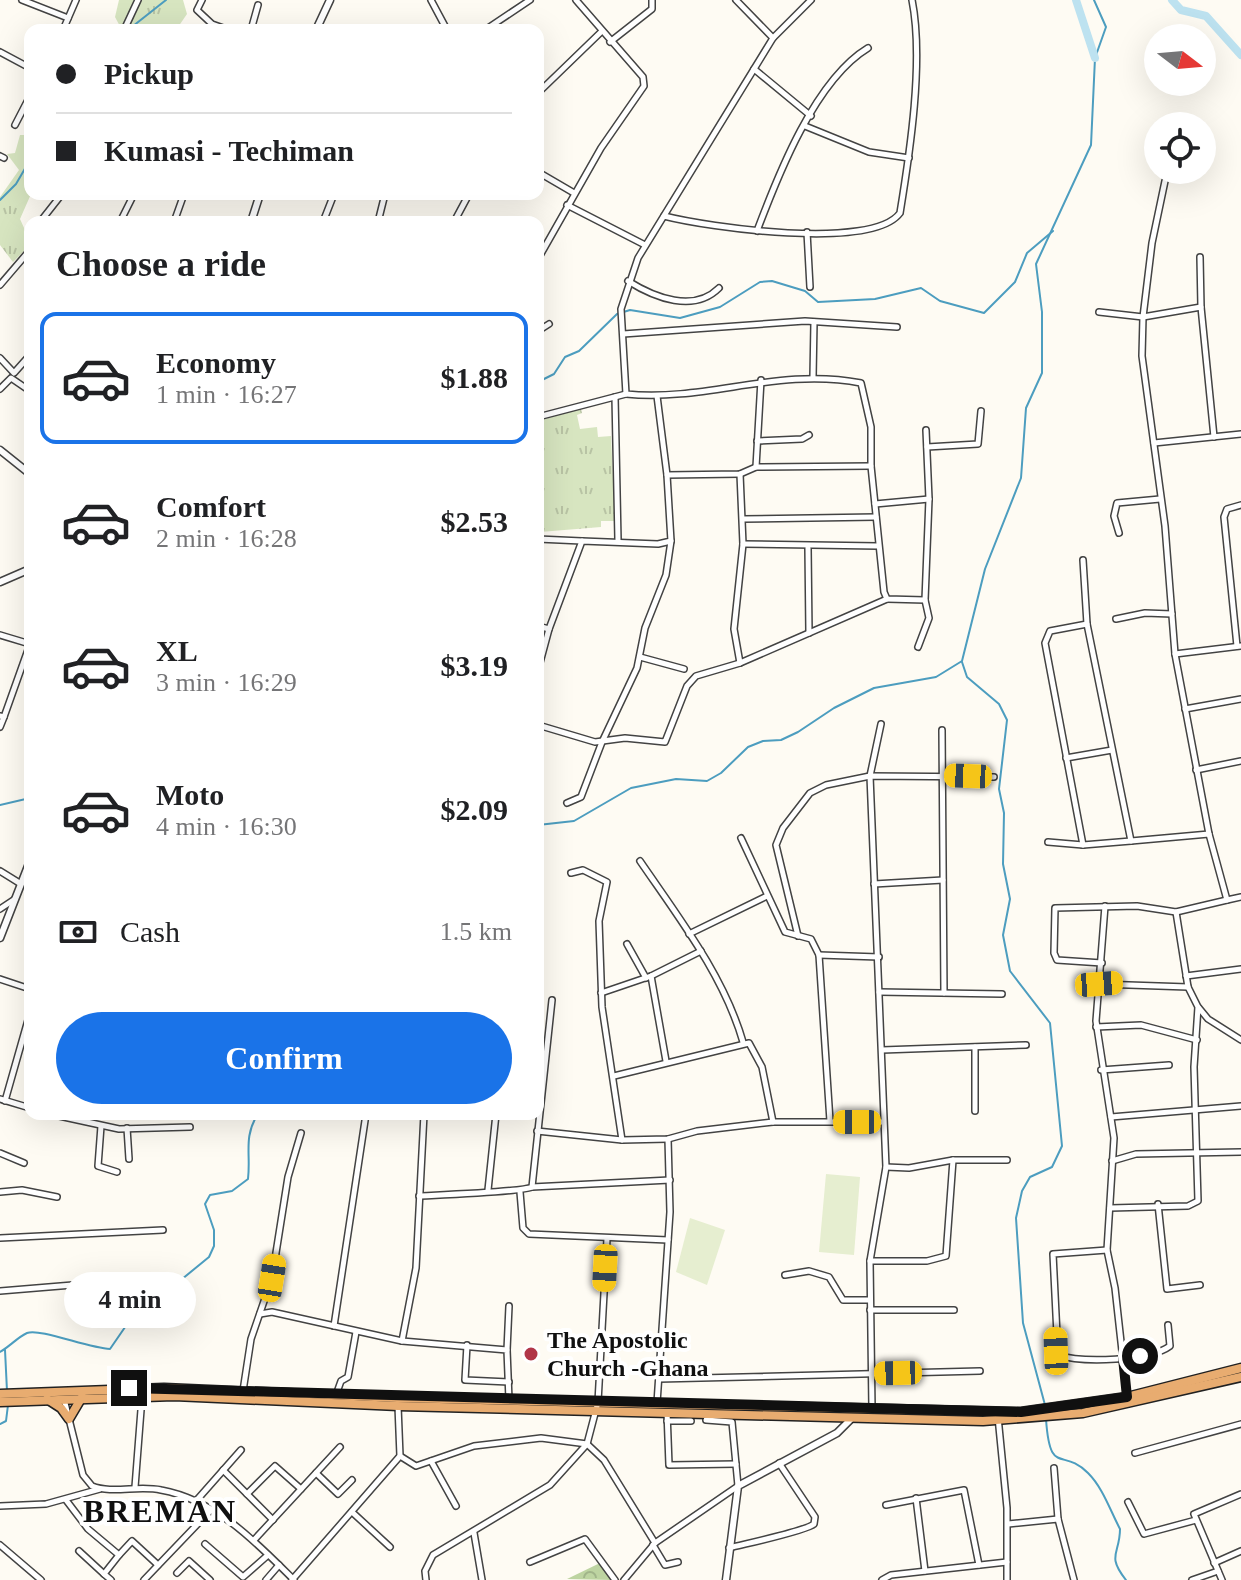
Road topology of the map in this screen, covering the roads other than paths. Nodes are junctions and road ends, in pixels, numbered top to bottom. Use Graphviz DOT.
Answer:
graph roads {
  1 [pos="22,0"];
  2 [pos="76,0"];
  3 [pos="138,0"];
  4 [pos="202,0"];
  5 [pos="330,0"];
  6 [pos="431,0"];
  7 [pos="530,0"];
  8 [pos="576,0"];
  9 [pos="652,0"];
  10 [pos="736,0"];
  11 [pos="811,0"];
  12 [pos="912,0"];
  13 [pos="258,5"];
  14 [pos="68,18"];
  15 [pos="66,24"];
  16 [pos="127,24"];
  17 [pos="217,24"];
  18 [pos="253,24"];
  19 [pos="319,24"];
  20 [pos="444,24"];
  21 [pos="494,24"];
  22 [pos="601,32"];
  23 [pos="773,38"];
  24 [pos="610,42"];
  25 [pos="868,48"];
  26 [pos="0,52"];
  27 [pos="24,65"];
  28 [pos="754,69"];
  29 [pos="544,87"];
  30 [pos="24,108"];
  31 [pos="811,116"];
  32 [pos="15,125"];
  33 [pos="805,126"];
  34 [pos="909,158"];
  35 [pos="544,176"];
  36 [pos="1165,184"];
  37 [pos="574,193"];
  38 [pos="57,200"];
  39 [pos="567,205"];
  40 [pos="45,216"];
  41 [pos="664,216"];
  42 [pos="757,231"];
  43 [pos="807,232"];
  44 [pos="645,245"];
  45 [pos="544,248"];
  46 [pos="1200,257"];
  47 [pos="24,259"];
  48 [pos="628,281"];
  49 [pos="0,285"];
  50 [pos="810,287"];
  51 [pos="719,288"];
  52 [pos="1201,307"];
  53 [pos="1099,312"];
  54 [pos="1143,317"];
  55 [pos="814,322"];
  56 [pos="549,324"];
  57 [pos="544,327"];
  58 [pos="897,327"];
  59 [pos="623,334"];
  60 [pos="0,358"];
  61 [pos="24,362"];
  62 [pos="13,376"];
  63 [pos="813,377"];
  64 [pos="761,380"];
  65 [pos="24,386"];
  66 [pos="0,389"];
  67 [pos="626,394"];
  68 [pos="657,396"];
  69 [pos="615,397"];
  70 [pos="981,411"];
  71 [pos="544,415"];
  72 [pos="926,430"];
  73 [pos="1241,434"];
  74 [pos="809,435"];
  75 [pos="1214,437"];
  76 [pos="757,441"];
  77 [pos="1154,443"];
  78 [pos="927,447"];
  79 [pos="0,450"];
  80 [pos="871,466"];
  81 [pos="756,467"];
  82 [pos="24,469"];
  83 [pos="740,474"];
  84 [pos="667,475"];
  85 [pos="929,499"];
  86 [pos="1160,499"];
  87 [pos="875,504"];
  88 [pos="1241,505"];
  89 [pos="876,517"];
  90 [pos="743,519"];
  91 [pos="1119,533"];
  92 [pos="544,539"];
  93 [pos="582,541"];
  94 [pos="618,541"];
  95 [pos="671,541"];
  96 [pos="743,544"];
  97 [pos="878,546"];
  98 [pos="808,548"];
  99 [pos="1083,560"];
  100 [pos="24,572"];
  101 [pos="0,582"];
  102 [pos="887,599"];
  103 [pos="925,600"];
  104 [pos="1172,614"];
  105 [pos="1116,619"];
  106 [pos="1087,624"];
  107 [pos="544,628"];
  108 [pos="549,629"];
  109 [pos="809,633"];
  110 [pos="0,635"];
  111 [pos="24,642"];
  112 [pos="1239,646"];
  113 [pos="918,647"];
  114 [pos="544,648"];
  115 [pos="1175,654"];
  116 [pos="640,657"];
  117 [pos="24,660"];
  118 [pos="740,663"];
  119 [pos="684,669"];
  120 [pos="1241,699"];
  121 [pos="1185,709"];
  122 [pos="2,717"];
  123 [pos="881,724"];
  124 [pos="0,727"];
  125 [pos="544,727"];
  126 [pos="942,730"];
  127 [pos="602,742"];
  128 [pos="1112,750"];
  129 [pos="1066,758"];
  130 [pos="1241,761"];
  131 [pos="1196,770"];
  132 [pos="942,775"];
  133 [pos="870,776"];
  134 [pos="994,777"];
  135 [pos="567,803"];
  136 [pos="1209,834"];
  137 [pos="741,838"];
  138 [pos="1131,841"];
  139 [pos="1048,842"];
  140 [pos="1083,845"];
  141 [pos="640,861"];
  142 [pos="0,871"];
  143 [pos="571,873"];
  144 [pos="24,876"];
  145 [pos="943,880"];
  146 [pos="21,884"];
  147 [pos="874,884"];
  148 [pos="767,896"];
  149 [pos="1241,897"];
  150 [pos="16,898"];
  151 [pos="1227,900"];
  152 [pos="1105,906"];
  153 [pos="0,909"];
  154 [pos="1176,912"];
  155 [pos="689,934"];
  156 [pos="798,936"];
  157 [pos="0,938"];
  158 [pos="627,944"];
  159 [pos="701,951"];
  160 [pos="819,955"];
  161 [pos="879,957"];
  162 [pos="1102,963"];
  163 [pos="1241,969"];
  164 [pos="1186,976"];
  165 [pos="648,977"];
  166 [pos="0,979"];
  167 [pos="1099,984"];
  168 [pos="24,987"];
  169 [pos="1188,987"];
  170 [pos="879,992"];
  171 [pos="601,993"];
  172 [pos="944,993"];
  173 [pos="1002,994"];
  174 [pos="552,1000"];
  175 [pos="1198,1007"];
  176 [pos="1208,1019"];
  177 [pos="1198,1022"];
  178 [pos="1096,1027"];
  179 [pos="24,1032"];
  180 [pos="1197,1040"];
  181 [pos="1241,1040"];
  182 [pos="743,1042"];
  183 [pos="1026,1045"];
  184 [pos="975,1047"];
  185 [pos="882,1050"];
  186 [pos="666,1061"];
  187 [pos="1169,1065"];
  188 [pos="544,1070"];
  189 [pos="1101,1070"];
  190 [pos="614,1076"];
  191 [pos="3,1100"];
  192 [pos="24,1106"];
  193 [pos="1241,1106"];
  194 [pos="975,1111"];
  195 [pos="1195,1112"];
  196 [pos="1111,1117"];
  197 [pos="74,1120"];
  198 [pos="365,1120"];
  199 [pos="424,1120"];
  200 [pos="495,1120"];
  201 [pos="538,1120"];
  202 [pos="830,1121"];
  203 [pos="82,1122"];
  204 [pos="773,1122"];
  205 [pos="883,1122"];
  206 [pos="101,1126"];
  207 [pos="190,1127"];
  208 [pos="127,1128"];
  209 [pos="537,1131"];
  210 [pos="301,1133"];
  211 [pos="668,1139"];
  212 [pos="622,1140"];
  213 [pos="1241,1152"];
  214 [pos="0,1153"];
  215 [pos="1197,1154"];
  216 [pos="129,1159"];
  217 [pos="953,1160"];
  218 [pos="1007,1160"];
  219 [pos="1112,1161"];
  220 [pos="24,1163"];
  221 [pos="886,1167"];
  222 [pos="117,1172"];
  223 [pos="670,1180"];
  224 [pos="532,1187"];
  225 [pos="488,1190"];
  226 [pos="0,1192"];
  227 [pos="520,1192"];
  228 [pos="419,1196"];
  229 [pos="57,1197"];
  230 [pos="1158,1204"];
  231 [pos="1110,1208"];
  232 [pos="163,1230"];
  233 [pos="0,1238"];
  234 [pos="607,1239"];
  235 [pos="668,1240"];
  236 [pos="1107,1250"];
  237 [pos="870,1261"];
  238 [pos="785,1275"];
  239 [pos="133,1280"];
  240 [pos="1200,1285"];
  241 [pos="0,1291"];
  242 [pos="870,1300"];
  243 [pos="509,1306"];
  244 [pos="870,1310"];
  245 [pos="954,1310"];
  246 [pos="260,1314"];
  247 [pos="1168,1325"];
  248 [pos="334,1326"];
  249 [pos="356,1332"];
  250 [pos="402,1341"];
  251 [pos="467,1345"];
  252 [pos="507,1350"];
  253 [pos="1123,1358"];
  254 [pos="1241,1368"];
  255 [pos="980,1371"];
  256 [pos="871,1374"];
  257 [pos="1241,1377"];
  258 [pos="659,1379"];
  259 [pos="509,1382"];
  260 [pos="243,1391"];
  261 [pos="0,1394"];
  262 [pos="63,1394"];
  263 [pos="336,1395"];
  264 [pos="143,1396"];
  265 [pos="14,1397"];
  266 [pos="82,1397"];
  267 [pos="1127,1397"];
  268 [pos="46,1399"];
  269 [pos="509,1400"];
  270 [pos="0,1402"];
  271 [pos="657,1404"];
  272 [pos="398,1406"];
  273 [pos="598,1406"];
  274 [pos="872,1410"];
  275 [pos="1052,1413"];
  276 [pos="667,1416"];
  277 [pos="998,1416"];
  278 [pos="852,1418"];
  279 [pos="69,1419"];
  280 [pos="706,1420"];
  281 [pos="691,1421"];
  282 [pos="1241,1424"];
  283 [pos="587,1444"];
  284 [pos="340,1447"];
  285 [pos="241,1450"];
  286 [pos="1135,1453"];
  287 [pos="400,1456"];
  288 [pos="431,1461"];
  289 [pos="779,1463"];
  290 [pos="736,1464"];
  291 [pos="1054,1468"];
  292 [pos="223,1470"];
  293 [pos="316,1473"];
  294 [pos="352,1480"];
  295 [pos="738,1486"];
  296 [pos="135,1487"];
  297 [pos="101,1489"];
  298 [pos="301,1489"];
  299 [pos="247,1494"];
  300 [pos="1241,1494"];
  301 [pos="916,1498"];
  302 [pos="66,1500"];
  303 [pos="196,1501"];
  304 [pos="1128,1502"];
  305 [pos="886,1505"];
  306 [pos="0,1506"];
  307 [pos="456,1506"];
  308 [pos="211,1510"];
  309 [pos="352,1512"];
  310 [pos="1058,1519"];
  311 [pos="273,1520"];
  312 [pos="1196,1520"];
  313 [pos="1008,1524"];
  314 [pos="474,1533"];
  315 [pos="254,1540"];
  316 [pos="205,1544"];
  317 [pos="654,1544"];
  318 [pos="0,1545"];
  319 [pos="390,1547"];
  320 [pos="729,1548"];
  321 [pos="79,1551"];
  322 [pos="1241,1551"];
  323 [pos="119,1555"];
  324 [pos="268,1555"];
  325 [pos="530,1562"];
  326 [pos="678,1562"];
  327 [pos="1007,1562"];
  328 [pos="1214,1563"];
  329 [pos="158,1565"];
  330 [pos="279,1565"];
  331 [pos="979,1565"];
  332 [pos="925,1571"];
  333 [pos="1218,1571"];
  334 [pos="177,1573"];
  335 [pos="104,1574"];
  336 [pos="41,1580"];
  337 [pos="111,1580"];
  338 [pos="144,1580"];
  339 [pos="210,1580"];
  340 [pos="266,1580"];
  341 [pos="293,1580"];
  342 [pos="426,1580"];
  343 [pos="482,1580"];
  344 [pos="615,1580"];
  345 [pos="624,1580"];
  346 [pos="726,1580"];
  347 [pos="882,1580"];
  348 [pos="1007,1580"];
  349 [pos="1074,1580"];
  350 [pos="1192,1580"];
  351 [pos="1222,1580"];
  1 -- 14 [label="street"];
  2 -- 14 [label="street"];
  3 -- 16 [label="street"];
  4 -- 17 [label="street"];
  5 -- 19 [label="street"];
  6 -- 20 [label="street"];
  7 -- 21 [label="street"];
  8 -- 22 [label="street"];
  9 -- 24 [label="street"];
  10 -- 23 [label="street"];
  11 -- 23 [label="street"];
  12 -- 34 [label="street"];
  13 -- 18 [label="street"];
  14 -- 15 [label="street"];
  22 -- 24 [label="street"];
  22 -- 29 [label="street"];
  23 -- 28 [label="street"];
  24 -- 37 [label="street"];
  25 -- 31 [label="street"];
  26 -- 27 [label="street"];
  28 -- 31 [label="street"];
  28 -- 41 [label="street"];
  30 -- 32 [label="street"];
  31 -- 33 [label="street"];
  33 -- 34 [label="street"];
  33 -- 42 [label="street"];
  34 -- 43 [label="street"];
  35 -- 37 [label="street"];
  36 -- 54 [label="street"];
  37 -- 39 [label="street"];
  38 -- 40 [label="street"];
  39 -- 44 [label="street"];
  39 -- 45 [label="street"];
  41 -- 42 [label="street"];
  41 -- 44 [label="street"];
  42 -- 43 [label="street"];
  43 -- 50 [label="street"];
  44 -- 48 [label="street"];
  46 -- 52 [label="street"];
  47 -- 49 [label="street"];
  48 -- 51 [label="street"];
  48 -- 59 [label="street"];
  52 -- 54 [label="street"];
  52 -- 75 [label="street"];
  53 -- 54 [label="street"];
  54 -- 77 [label="street"];
  55 -- 58 [label="street"];
  55 -- 59 [label="street"];
  55 -- 63 [label="street"];
  56 -- 57 [label="street"];
  59 -- 67 [label="street"];
  60 -- 62 [label="street"];
  61 -- 62 [label="street"];
  62 -- 65 [label="street"];
  62 -- 66 [label="street"];
  63 -- 64 [label="street"];
  63 -- 80 [label="street"];
  64 -- 68 [label="street"];
  64 -- 76 [label="street"];
  67 -- 68 [label="street"];
  67 -- 69 [label="street"];
  68 -- 84 [label="street"];
  69 -- 71 [label="street"];
  69 -- 94 [label="street"];
  70 -- 78 [label="street"];
  72 -- 78 [label="street"];
  73 -- 75 [label="street"];
  74 -- 76 [label="street"];
  75 -- 77 [label="street"];
  76 -- 81 [label="street"];
  77 -- 86 [label="street"];
  78 -- 85 [label="street"];
  79 -- 82 [label="street"];
  80 -- 81 [label="street"];
  80 -- 87 [label="street"];
  81 -- 83 [label="street"];
  83 -- 84 [label="street"];
  83 -- 90 [label="street"];
  84 -- 95 [label="street"];
  85 -- 87 [label="street"];
  85 -- 103 [label="street"];
  86 -- 91 [label="street"];
  86 -- 104 [label="street"];
  87 -- 89 [label="street"];
  88 -- 112 [label="street"];
  89 -- 90 [label="street"];
  89 -- 97 [label="street"];
  90 -- 96 [label="street"];
  92 -- 93 [label="street"];
  93 -- 94 [label="street"];
  93 -- 108 [label="street"];
  94 -- 95 [label="street"];
  95 -- 116 [label="street"];
  96 -- 98 [label="street"];
  96 -- 118 [label="street"];
  97 -- 98 [label="street"];
  97 -- 102 [label="street"];
  98 -- 109 [label="street"];
  99 -- 106 [label="street"];
  100 -- 101 [label="street"];
  102 -- 103 [label="street"];
  102 -- 109 [label="street"];
  103 -- 113 [label="street"];
  104 -- 105 [label="street"];
  104 -- 115 [label="street"];
  106 -- 128 [label="street"];
  106 -- 129 [label="street"];
  107 -- 108 [label="street"];
  108 -- 114 [label="street"];
  109 -- 118 [label="street"];
  110 -- 111 [label="street"];
  112 -- 115 [label="street"];
  115 -- 121 [label="street"];
  116 -- 119 [label="street"];
  116 -- 127 [label="street"];
  117 -- 122 [label="street"];
  118 -- 127 [label="street"];
  120 -- 121 [label="street"];
  121 -- 131 [label="street"];
  122 -- 124 [label="street"];
  123 -- 133 [label="street"];
  125 -- 127 [label="street"];
  126 -- 132 [label="street"];
  127 -- 135 [label="street"];
  128 -- 129 [label="street"];
  128 -- 138 [label="street"];
  129 -- 140 [label="street"];
  130 -- 131 [label="street"];
  131 -- 136 [label="street"];
  132 -- 133 [label="street"];
  132 -- 134 [label="street"];
  132 -- 145 [label="street"];
  133 -- 147 [label="street"];
  133 -- 156 [label="street"];
  136 -- 138 [label="street"];
  136 -- 151 [label="street"];
  137 -- 148 [label="street"];
  138 -- 140 [label="street"];
  139 -- 140 [label="street"];
  141 -- 155 [label="street"];
  142 -- 146 [label="street"];
  143 -- 171 [label="street"];
  144 -- 146 [label="street"];
  145 -- 147 [label="street"];
  145 -- 172 [label="street"];
  146 -- 150 [label="street"];
  147 -- 161 [label="street"];
  148 -- 155 [label="street"];
  148 -- 156 [label="street"];
  149 -- 151 [label="street"];
  150 -- 153 [label="street"];
  150 -- 157 [label="street"];
  151 -- 154 [label="street"];
  152 -- 154 [label="street"];
  152 -- 162 [label="street"];
  152 -- 162 [label="street"];
  154 -- 164 [label="street"];
  155 -- 159 [label="street"];
  156 -- 160 [label="street"];
  158 -- 165 [label="street"];
  159 -- 165 [label="street"];
  159 -- 182 [label="street"];
  160 -- 161 [label="street"];
  160 -- 202 [label="street"];
  161 -- 170 [label="street"];
  162 -- 167 [label="street"];
  163 -- 164 [label="street"];
  164 -- 169 [label="street"];
  165 -- 171 [label="street"];
  165 -- 186 [label="street"];
  166 -- 168 [label="street"];
  167 -- 169 [label="street"];
  167 -- 178 [label="street"];
  169 -- 175 [label="street"];
  170 -- 172 [label="street"];
  170 -- 185 [label="street"];
  171 -- 190 [label="street"];
  172 -- 173 [label="street"];
  174 -- 188 [label="street"];
  175 -- 176 [label="street"];
  175 -- 177 [label="street"];
  176 -- 177 [label="street"];
  176 -- 181 [label="street"];
  177 -- 180 [label="street"];
  178 -- 180 [label="street"];
  178 -- 189 [label="street"];
  179 -- 191 [label="street"];
  180 -- 195 [label="street"];
  182 -- 186 [label="street"];
  182 -- 204 [label="street"];
  183 -- 184 [label="street"];
  184 -- 185 [label="street"];
  184 -- 194 [label="street"];
  185 -- 205 [label="street"];
  186 -- 190 [label="street"];
  187 -- 189 [label="street"];
  189 -- 196 [label="street"];
  190 -- 212 [label="street"];
  191 -- 192 [label="street"];
  193 -- 195 [label="street"];
  195 -- 196 [label="street"];
  195 -- 215 [label="street"];
  196 -- 219 [label="street"];
  197 -- 203 [label="street"];
  198 -- 248 [label="street"];
  199 -- 228 [label="street"];
  200 -- 225 [label="street"];
  201 -- 209 [label="street"];
  202 -- 204 [label="street"];
  202 -- 205 [label="street"];
  203 -- 206 [label="street"];
  204 -- 211 [label="street"];
  205 -- 221 [label="street"];
  206 -- 208 [label="street"];
  206 -- 222 [label="street"];
  207 -- 208 [label="street"];
  208 -- 216 [label="street"];
  209 -- 212 [label="street"];
  209 -- 224 [label="street"];
  210 -- 246 [label="street"];
  211 -- 212 [label="street"];
  211 -- 223 [label="street"];
  213 -- 215 [label="street"];
  214 -- 220 [label="street"];
  215 -- 219 [label="street"];
  215 -- 230 [label="street"];
  217 -- 218 [label="street"];
  217 -- 221 [label="street"];
  217 -- 237 [label="street"];
  219 -- 231 [label="street"];
  221 -- 237 [label="street"];
  223 -- 224 [label="street"];
  223 -- 235 [label="street"];
  224 -- 227 [label="street"];
  225 -- 227 [label="street"];
  225 -- 228 [label="street"];
  226 -- 229 [label="street"];
  227 -- 234 [label="street"];
  228 -- 250 [label="street"];
  230 -- 231 [label="street"];
  230 -- 240 [label="street"];
  231 -- 236 [label="street"];
  232 -- 233 [label="street"];
  234 -- 235 [label="street"];
  234 -- 273 [label="street"];
  235 -- 258 [label="street"];
  236 -- 253 [label="street"];
  236 -- 253 [label="street"];
  237 -- 242 [label="street"];
  238 -- 242 [label="street"];
  239 -- 241 [label="street"];
  242 -- 244 [label="street"];
  243 -- 252 [label="street"];
  244 -- 245 [label="street"];
  244 -- 256 [label="street"];
  246 -- 248 [label="street"];
  246 -- 260 [label="street"];
  247 -- 253 [label="street"];
  248 -- 249 [label="street"];
  249 -- 250 [label="street"];
  249 -- 263 [label="street"];
  250 -- 251 [label="street"];
  251 -- 252 [label="street"];
  251 -- 259 [label="street"];
  252 -- 259 [label="street"];
  253 -- 267 [label="street"];
  254 -- 267 [label="highway"];
  255 -- 256 [label="street"];
  256 -- 258 [label="street"];
  256 -- 274 [label="street"];
  257 -- 275 [label="highway"];
  258 -- 271 [label="street"];
  259 -- 269 [label="street"];
  260 -- 262 [label="highway"];
  260 -- 263 [label="highway"];
  261 -- 265 [label="highway"];
  262 -- 265 [label="highway"];
  262 -- 266 [label="highway"];
  262 -- 268 [label="highway"];
  262 -- 279 [label="street"];
  263 -- 269 [label="highway"];
  264 -- 266 [label="highway"];
  264 -- 272 [label="highway"];
  264 -- 296 [label="street"];
  265 -- 268 [label="highway"];
  265 -- 270 [label="highway"];
  266 -- 279 [label="highway"];
  267 -- 275 [label="highway"];
  268 -- 279 [label="highway"];
  269 -- 273 [label="highway"];
  271 -- 273 [label="highway"];
  271 -- 274 [label="highway"];
  272 -- 273 [label="highway"];
  272 -- 287 [label="street"];
  273 -- 276 [label="highway"];
  273 -- 283 [label="street"];
  274 -- 277 [label="highway"];
  275 -- 277 [label="highway"];
  276 -- 278 [label="highway"];
  276 -- 281 [label="street"];
  276 -- 290 [label="street"];
  277 -- 278 [label="highway"];
  277 -- 313 [label="street"];
  278 -- 289 [label="street"];
  279 -- 297 [label="street"];
  280 -- 290 [label="street"];
  282 -- 286 [label="street"];
  283 -- 288 [label="street"];
  283 -- 314 [label="street"];
  283 -- 317 [label="street"];
  284 -- 293 [label="street"];
  285 -- 292 [label="street"];
  287 -- 288 [label="street"];
  287 -- 309 [label="street"];
  288 -- 307 [label="street"];
  289 -- 295 [label="street"];
  289 -- 320 [label="street"];
  290 -- 295 [label="street"];
  291 -- 310 [label="street"];
  292 -- 299 [label="street"];
  292 -- 303 [label="street"];
  293 -- 294 [label="street"];
  293 -- 298 [label="street"];
  295 -- 317 [label="street"];
  295 -- 320 [label="street"];
  296 -- 297 [label="street"];
  296 -- 303 [label="street"];
  297 -- 302 [label="street"];
  298 -- 299 [label="street"];
  298 -- 311 [label="street"];
  299 -- 311 [label="street"];
  300 -- 312 [label="street"];
  301 -- 305 [label="street"];
  301 -- 331 [label="street"];
  301 -- 332 [label="street"];
  302 -- 306 [label="street"];
  302 -- 323 [label="street"];
  303 -- 308 [label="street"];
  304 -- 312 [label="street"];
  308 -- 315 [label="street"];
  308 -- 329 [label="street"];
  309 -- 319 [label="street"];
  309 -- 341 [label="street"];
  310 -- 313 [label="street"];
  310 -- 349 [label="street"];
  311 -- 315 [label="street"];
  312 -- 328 [label="street"];
  313 -- 327 [label="street"];
  314 -- 342 [label="street"];
  314 -- 343 [label="street"];
  315 -- 324 [label="street"];
  316 -- 324 [label="street"];
  317 -- 326 [label="street"];
  317 -- 345 [label="street"];
  318 -- 336 [label="street"];
  320 -- 346 [label="street"];
  321 -- 335 [label="street"];
  322 -- 328 [label="street"];
  323 -- 329 [label="street"];
  323 -- 335 [label="street"];
  324 -- 330 [label="street"];
  325 -- 344 [label="street"];
  327 -- 331 [label="street"];
  327 -- 348 [label="street"];
  328 -- 333 [label="street"];
  329 -- 338 [label="street"];
  330 -- 340 [label="street"];
  330 -- 341 [label="street"];
  331 -- 332 [label="street"];
  332 -- 347 [label="street"];
  333 -- 350 [label="street"];
  333 -- 351 [label="street"];
  334 -- 339 [label="street"];
  335 -- 337 [label="street"];
}
